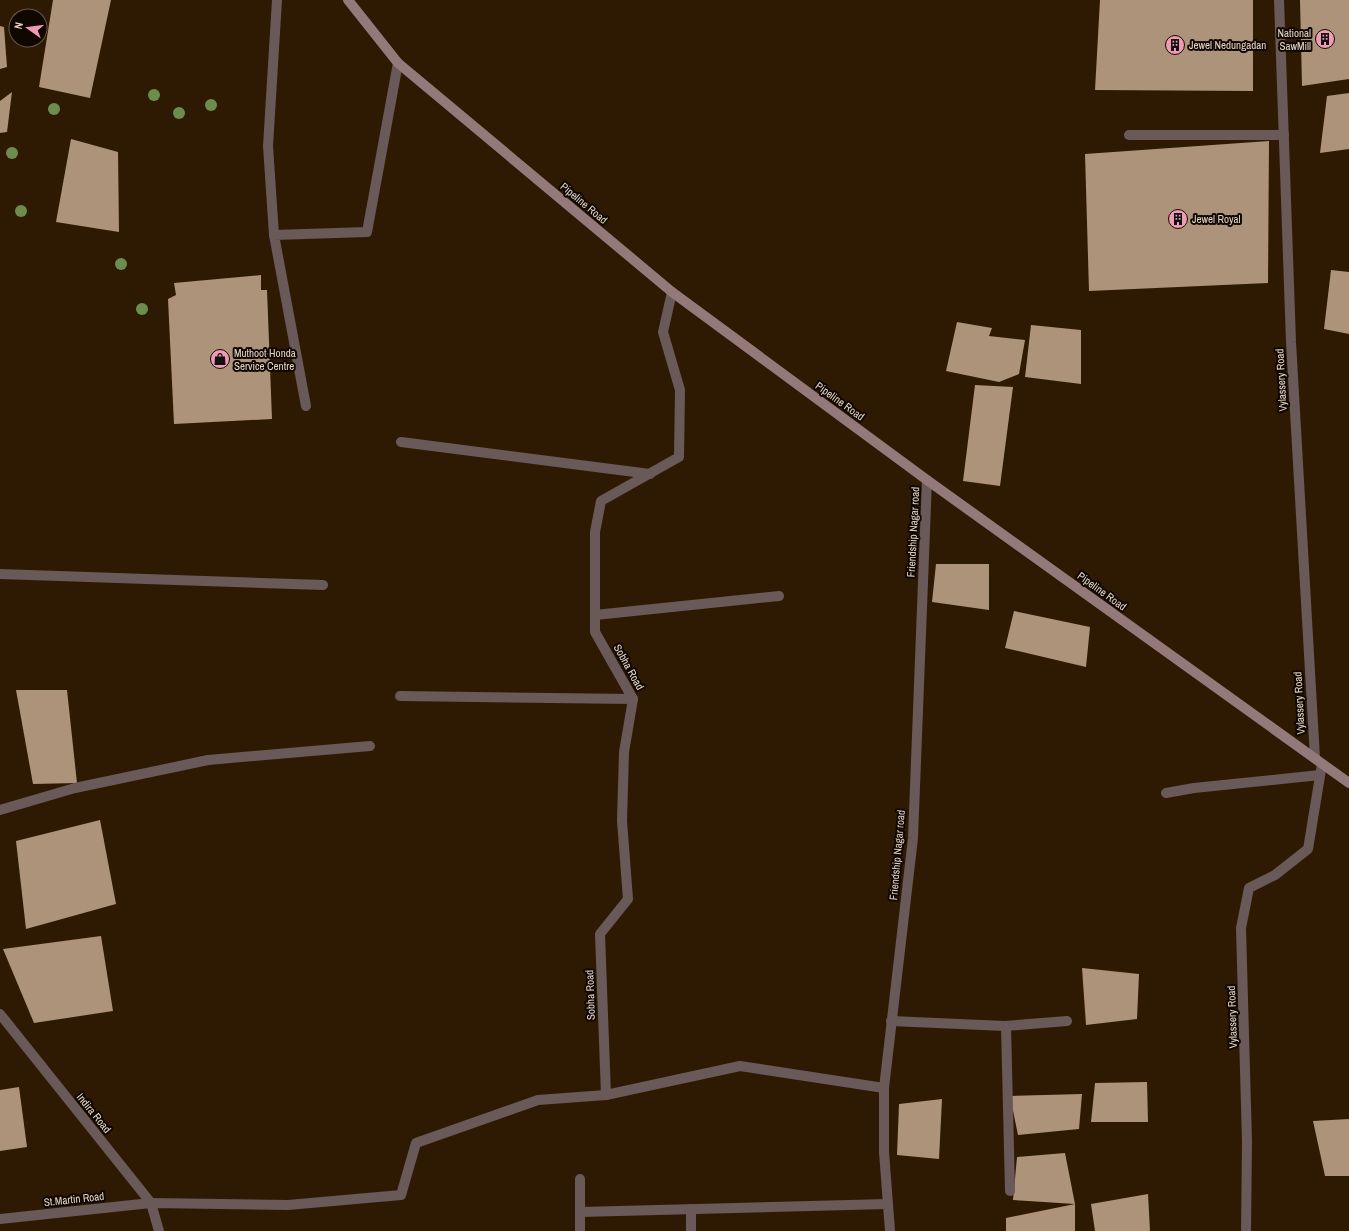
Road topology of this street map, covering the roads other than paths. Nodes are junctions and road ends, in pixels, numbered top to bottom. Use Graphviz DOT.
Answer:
graph roads {
  1 [pos="278,0"];
  2 [pos="348,0"];
  3 [pos="1279,0"];
  4 [pos="398,63"];
  5 [pos="1129,135"];
  6 [pos="1284,135"];
  7 [pos="274,235"];
  8 [pos="672,292"];
  9 [pos="306,406"];
  10 [pos="401,442"];
  11 [pos="650,474"];
  12 [pos="927,480"];
  13 [pos="0,574"];
  14 [pos="323,584"];
  15 [pos="779,596"];
  16 [pos="595,615"];
  17 [pos="400,696"];
  18 [pos="634,699"];
  19 [pos="370,746"];
  20 [pos="1318,761"];
  21 [pos="1320,776"];
  22 [pos="1349,783"];
  23 [pos="1166,793"];
  24 [pos="0,810"];
  25 [pos="0,1014"];
  26 [pos="891,1021"];
  27 [pos="1067,1022"];
  28 [pos="1006,1026"];
  29 [pos="884,1088"];
  30 [pos="606,1096"];
  31 [pos="580,1179"];
  32 [pos="1010,1191"];
  33 [pos="151,1204"];
  34 [pos="887,1204"];
  35 [pos="691,1209"];
  36 [pos="580,1212"];
  37 [pos="0,1219"];
  38 [pos="159,1231"];
  39 [pos="580,1231"];
  40 [pos="691,1231"];
  41 [pos="890,1231"];
  42 [pos="1246,1231"];
  1 -- 7 [label="street"];
  2 -- 4 [label="street, Pipeline Road"];
  3 -- 6 [label="street, Vylassery Road"];
  4 -- 7 [label="street"];
  4 -- 8 [label="street, Pipeline Road"];
  5 -- 6 [label="street"];
  6 -- 20 [label="street, Vylassery Road"];
  7 -- 9 [label="street"];
  8 -- 11 [label="street, Sobha Road"];
  8 -- 12 [label="street, Pipeline Road"];
  10 -- 11 [label="street"];
  11 -- 16 [label="street, Sobha Road"];
  12 -- 20 [label="street, Pipeline Road"];
  12 -- 26 [label="street, Friendship Nagar road"];
  13 -- 14 [label="street"];
  15 -- 16 [label="street"];
  16 -- 18 [label="street, Sobha Road"];
  17 -- 18 [label="street"];
  18 -- 30 [label="street, Sobha Road"];
  19 -- 24 [label="street"];
  20 -- 21 [label="street, Vylassery Road"];
  20 -- 22 [label="street, Pipeline Road"];
  21 -- 23 [label="street"];
  21 -- 42 [label="street, Vylassery Road"];
  25 -- 33 [label="street, Indira Road"];
  26 -- 28 [label="street"];
  26 -- 29 [label="street, Friendship Nagar road"];
  27 -- 28 [label="street"];
  28 -- 32 [label="street"];
  29 -- 30 [label="street"];
  29 -- 34 [label="street, Friendship Nagar road"];
  30 -- 33 [label="street, St.Martin Road"];
  31 -- 36 [label="street"];
  33 -- 37 [label="street, St.Martin Road"];
  33 -- 38 [label="street, Indira Road"];
  34 -- 35 [label="street"];
  34 -- 41 [label="street, Friendship Nagar road"];
  35 -- 36 [label="street"];
  35 -- 40 [label="street"];
  36 -- 39 [label="street"];
}
